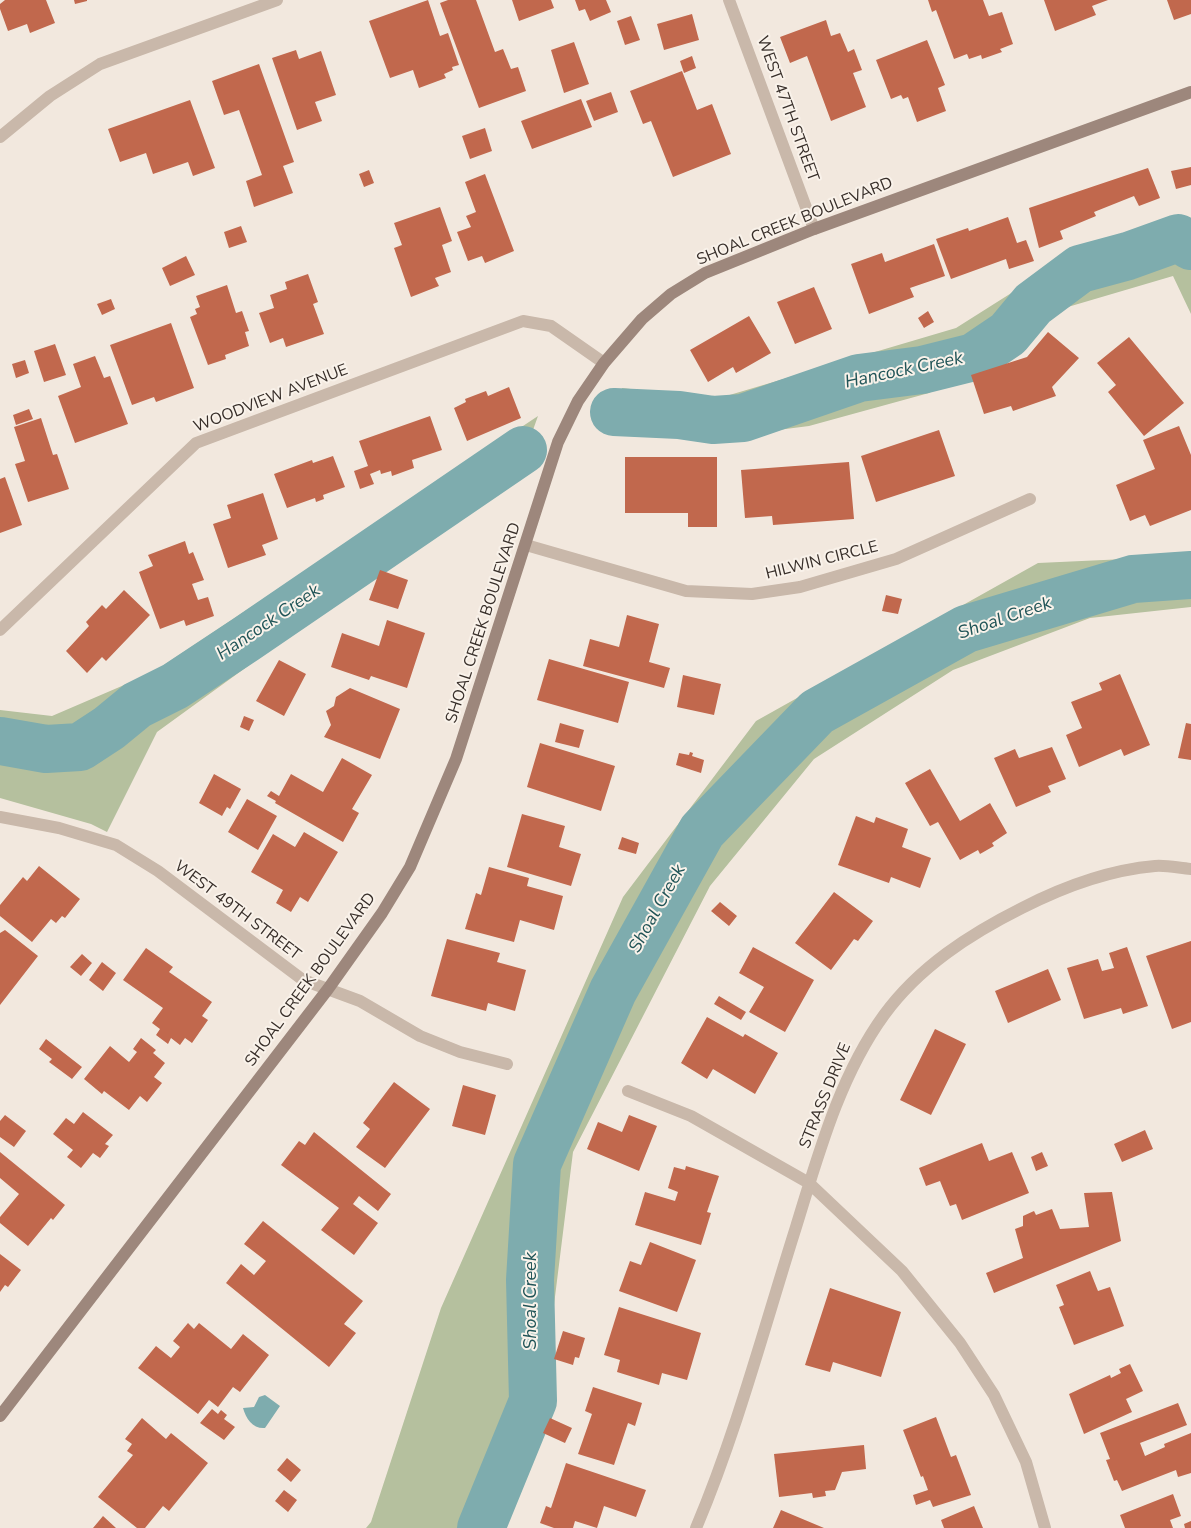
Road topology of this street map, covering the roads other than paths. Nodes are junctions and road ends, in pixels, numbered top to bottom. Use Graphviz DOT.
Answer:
graph roads {
  1 [pos="277,0"];
  2 [pos="729,0"];
  3 [pos="1191,92"];
  4 [pos="0,137"];
  5 [pos="814,229"];
  6 [pos="604,363"];
  7 [pos="1030,499"];
  8 [pos="526,545"];
  9 [pos="0,630"];
  10 [pos="0,817"];
  11 [pos="1191,869"];
  12 [pos="328,989"];
  13 [pos="507,1064"];
  14 [pos="628,1091"];
  15 [pos="809,1183"];
  16 [pos="0,1416"];
  17 [pos="696,1528"];
  18 [pos="1045,1528"];
  1 -- 4 [label="street"];
  2 -- 5 [label="street, WEST 47TH STREET"];
  3 -- 5 [label="street, SHOAL CREEK BOULEVARD"];
  5 -- 6 [label="street, SHOAL CREEK BOULEVARD"];
  6 -- 8 [label="street, SHOAL CREEK BOULEVARD"];
  6 -- 9 [label="street, WOODVIEW AVENUE"];
  7 -- 8 [label="street, HILWIN CIRCLE"];
  8 -- 12 [label="street, SHOAL CREEK BOULEVARD"];
  10 -- 12 [label="street, WEST 49TH STREET"];
  11 -- 15 [label="street, STRASS DRIVE"];
  12 -- 13 [label="street, WEST 49TH STREET"];
  12 -- 16 [label="street, SHOAL CREEK BOULEVARD"];
  14 -- 15 [label="street"];
  15 -- 17 [label="street, STRASS DRIVE"];
  15 -- 18 [label="street"];
}
